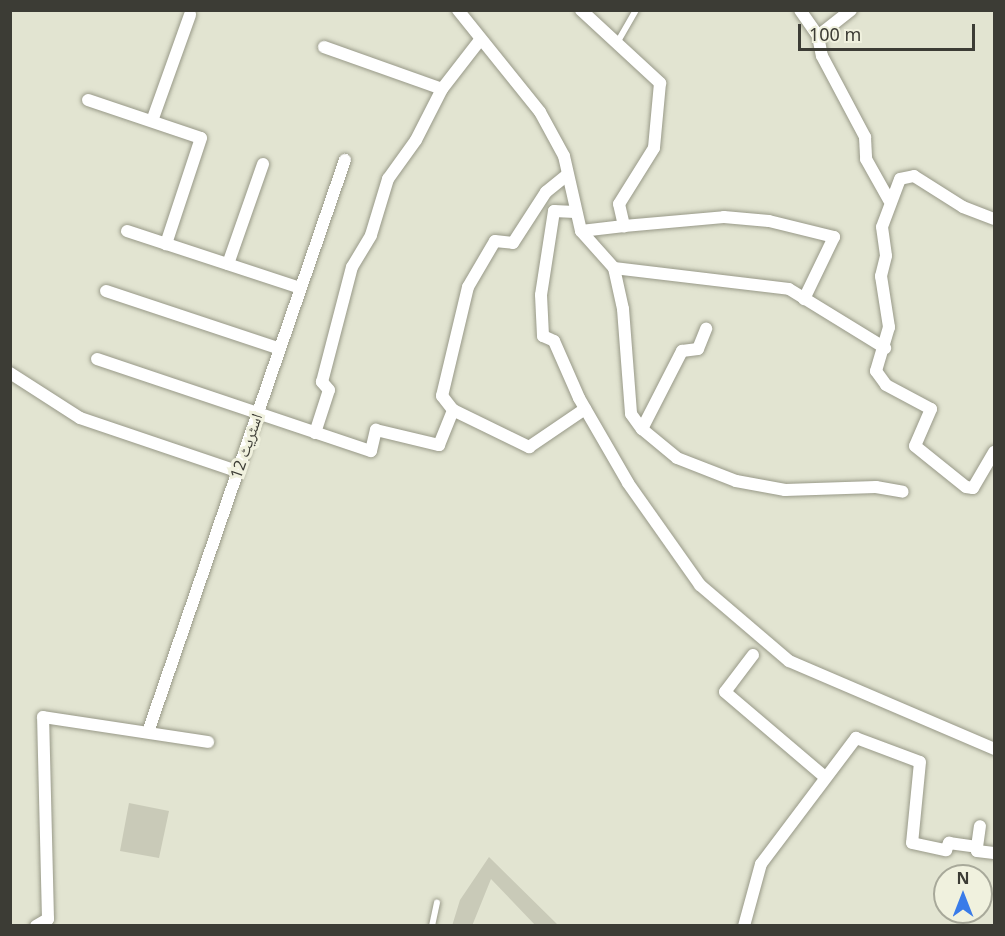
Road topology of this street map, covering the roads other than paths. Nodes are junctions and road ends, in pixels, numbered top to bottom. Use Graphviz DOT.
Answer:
graph roads {
  1 [pos="458,10"];
  2 [pos="581,10"];
  3 [pos="636,10"];
  4 [pos="800,10"];
  5 [pos="851,10"];
  6 [pos="189,15"];
  7 [pos="818,36"];
  8 [pos="480,40"];
  9 [pos="617,43"];
  10 [pos="324,46"];
  11 [pos="442,89"];
  12 [pos="88,100"];
  13 [pos="152,121"];
  14 [pos="345,160"];
  15 [pos="263,164"];
  16 [pos="567,175"];
  17 [pos="889,200"];
  18 [pos="575,212"];
  19 [pos="994,219"];
  20 [pos="624,226"];
  21 [pos="127,231"];
  22 [pos="581,231"];
  23 [pos="166,244"];
  24 [pos="228,264"];
  25 [pos="614,268"];
  26 [pos="300,288"];
  27 [pos="106,291"];
  28 [pos="804,299"];
  29 [pos="706,329"];
  30 [pos="885,348"];
  31 [pos="280,349"];
  32 [pos="98,359"];
  33 [pos="10,372"];
  34 [pos="585,409"];
  35 [pos="453,410"];
  36 [pos="257,414"];
  37 [pos="642,429"];
  38 [pos="315,433"];
  39 [pos="994,452"];
  40 [pos="237,471"];
  41 [pos="903,492"];
  42 [pos="753,655"];
  43 [pos="148,732"];
  44 [pos="208,742"];
  45 [pos="994,749"];
  46 [pos="825,777"];
  47 [pos="980,826"];
  48 [pos="977,847"];
  49 [pos="994,853"];
  50 [pos="437,903"];
  51 [pos="36,926"];
  52 [pos="432,926"];
  53 [pos="744,926"];
  1 -- 8 [label="street"];
  2 -- 9 [label="street"];
  3 -- 9 [label="lane"];
  4 -- 7 [label="street"];
  5 -- 7 [label="street"];
  6 -- 13 [label="street"];
  7 -- 17 [label="street"];
  8 -- 11 [label="street"];
  8 -- 16 [label="street"];
  9 -- 20 [label="street"];
  10 -- 11 [label="street"];
  11 -- 38 [label="street"];
  12 -- 13 [label="street"];
  13 -- 23 [label="street"];
  14 -- 26 [label="street, اسٹریٹ 12"];
  15 -- 24 [label="street"];
  16 -- 18 [label="street"];
  16 -- 35 [label="street"];
  17 -- 19 [label="street"];
  17 -- 30 [label="street"];
  18 -- 22 [label="street"];
  18 -- 34 [label="street"];
  20 -- 22 [label="street"];
  20 -- 28 [label="street"];
  21 -- 23 [label="street"];
  22 -- 25 [label="street"];
  23 -- 24 [label="street"];
  24 -- 26 [label="street"];
  25 -- 28 [label="street"];
  25 -- 37 [label="street"];
  26 -- 31 [label="street, اسٹریٹ 12"];
  27 -- 31 [label="street"];
  28 -- 30 [label="street"];
  29 -- 37 [label="street"];
  30 -- 39 [label="street"];
  31 -- 36 [label="street, اسٹریٹ 12"];
  32 -- 36 [label="street"];
  33 -- 40 [label="street"];
  34 -- 35 [label="street"];
  34 -- 45 [label="street"];
  35 -- 38 [label="street"];
  36 -- 38 [label="street"];
  36 -- 40 [label="street, اسٹریٹ 12"];
  37 -- 41 [label="street"];
  40 -- 43 [label="street, اسٹریٹ 12"];
  42 -- 46 [label="street"];
  43 -- 44 [label="street"];
  43 -- 51 [label="street"];
  46 -- 48 [label="street"];
  46 -- 53 [label="street"];
  47 -- 48 [label="street"];
  48 -- 49 [label="street"];
  50 -- 52 [label="lane"];
}
